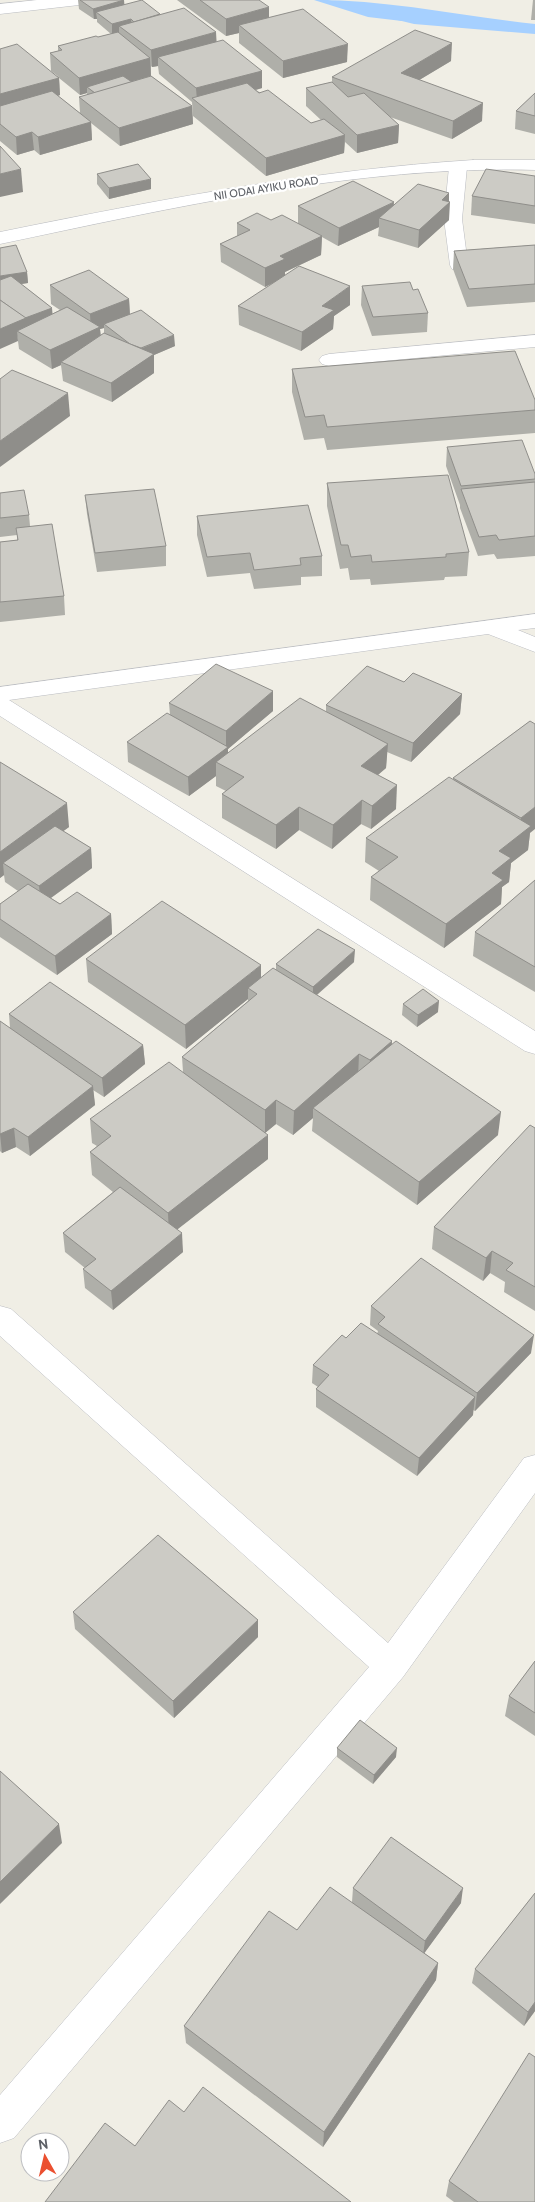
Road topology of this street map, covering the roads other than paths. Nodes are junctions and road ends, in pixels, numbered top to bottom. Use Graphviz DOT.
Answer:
graph roads {
  1 [pos="80,0"];
  2 [pos="0,9"];
  3 [pos="535,165"];
  4 [pos="458,166"];
  5 [pos="0,238"];
  6 [pos="458,265"];
  7 [pos="535,341"];
  8 [pos="329,360"];
  9 [pos="535,621"];
  10 [pos="490,627"];
  11 [pos="535,645"];
  12 [pos="0,694"];
  13 [pos="0,705"];
  14 [pos="535,1044"];
  15 [pos="0,1318"];
  16 [pos="535,1468"];
  17 [pos="391,1666"];
  18 [pos="0,2124"];
  1 -- 2 [label="street"];
  3 -- 4 [label="street, NII ODAI AYIKU ROAD"];
  4 -- 5 [label="street, NII ODAI AYIKU ROAD"];
  4 -- 6 [label="street"];
  7 -- 8 [label="street"];
  9 -- 10 [label="street"];
  10 -- 11 [label="street"];
  10 -- 12 [label="street"];
  13 -- 14 [label="street"];
  15 -- 17 [label="street"];
  16 -- 17 [label="street"];
  17 -- 18 [label="street"];
}
